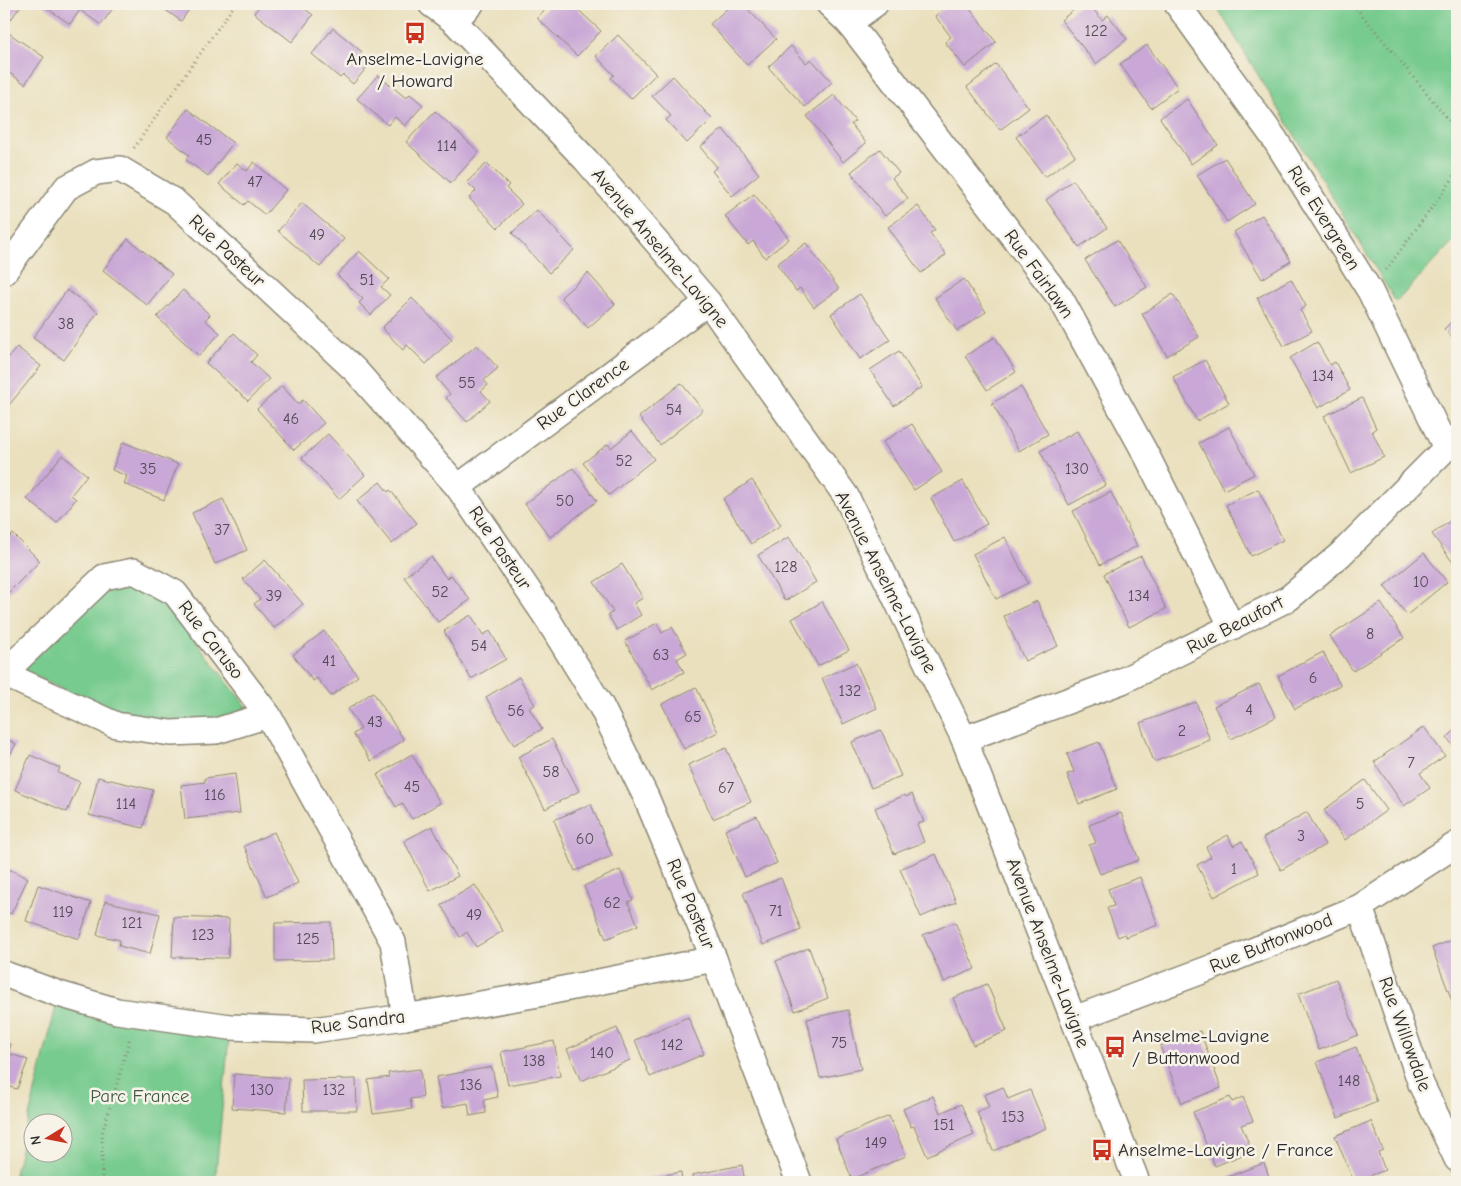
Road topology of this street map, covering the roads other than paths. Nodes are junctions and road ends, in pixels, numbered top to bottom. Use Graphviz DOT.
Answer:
graph roads {
  1 [pos="431,4"];
  2 [pos="829,4"];
  3 [pos="875,4"];
  4 [pos="1177,4"];
  5 [pos="463,12"];
  6 [pos="849,23"];
  7 [pos="4,272"];
  8 [pos="708,302"];
  9 [pos="1451,442"];
  10 [pos="458,487"];
  11 [pos="1232,627"];
  12 [pos="4,673"];
  13 [pos="268,715"];
  14 [pos="964,739"];
  15 [pos="1457,844"];
  16 [pos="1360,907"];
  17 [pos="714,959"];
  18 [pos="4,974"];
  19 [pos="405,1017"];
  20 [pos="1074,1019"];
  21 [pos="1457,1159"];
  22 [pos="1130,1181"];
  23 [pos="799,1182"];
  1 -- 5 [label="street, Avenue Anselme-Lavigne"];
  2 -- 6 [label="street, Rue Fairlawn"];
  3 -- 6 [label="street"];
  4 -- 9 [label="street, Rue Evergreen"];
  5 -- 8 [label="street, Avenue Anselme-Lavigne"];
  6 -- 11 [label="street, Rue Fairlawn"];
  7 -- 10 [label="street, Rue Pasteur"];
  8 -- 10 [label="street, Rue Clarence"];
  8 -- 14 [label="street, Avenue Anselme-Lavigne"];
  9 -- 11 [label="street, Rue Beaufort"];
  10 -- 17 [label="street, Rue Pasteur"];
  11 -- 14 [label="street, Rue Beaufort"];
  12 -- 13 [label="street, Rue Caruso"];
  12 -- 13 [label="street, Rue Caruso"];
  13 -- 19 [label="street, Rue Caruso"];
  14 -- 20 [label="street, Avenue Anselme-Lavigne"];
  15 -- 16 [label="street, Rue Buttonwood"];
  16 -- 20 [label="street, Rue Buttonwood"];
  16 -- 21 [label="street, Rue Willowdale"];
  17 -- 19 [label="street, Rue Sandra"];
  17 -- 23 [label="street, Rue Pasteur"];
  18 -- 19 [label="street, Rue Sandra"];
  20 -- 22 [label="street, Avenue Anselme-Lavigne"];
}
